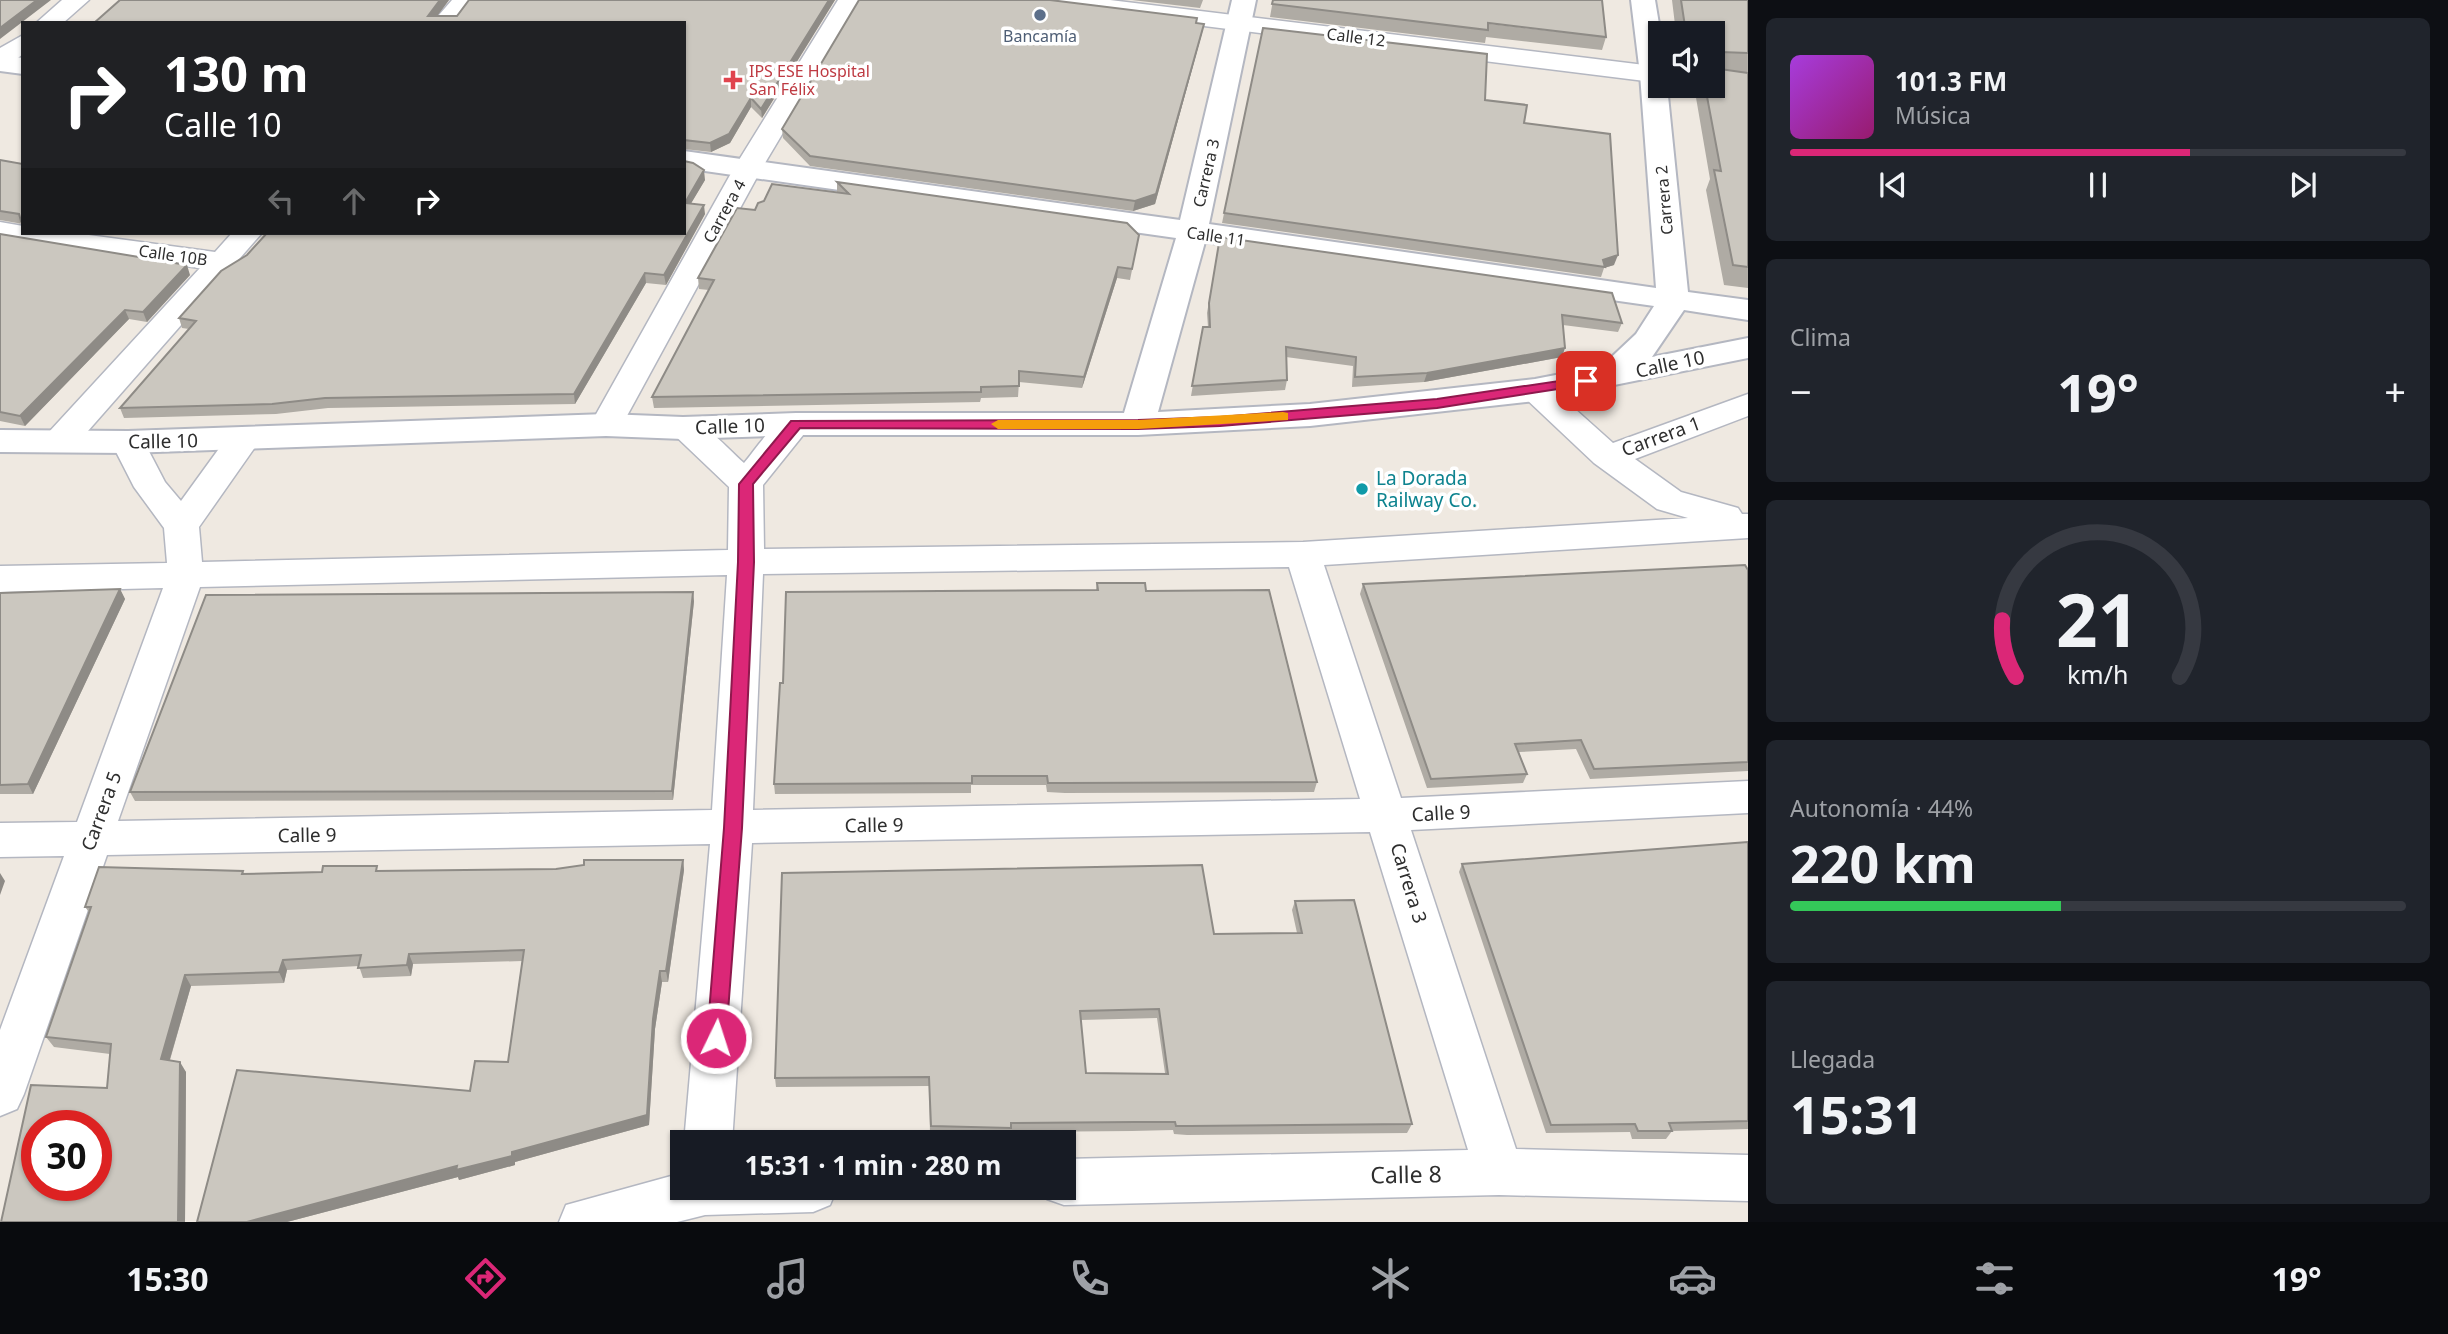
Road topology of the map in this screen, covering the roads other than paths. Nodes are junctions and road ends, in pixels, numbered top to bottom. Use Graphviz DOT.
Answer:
graph roads {
  1 [pos="77,0"];
  2 [pos="466,0"];
  3 [pos="849,0"];
  4 [pos="1052,0"];
  5 [pos="1643,0"];
  6 [pos="1242,11"];
  7 [pos="51,21"];
  8 [pos="446,21"];
  9 [pos="1648,27"];
  10 [pos="21,44"];
  11 [pos="0,62"];
  12 [pos="21,66"];
  13 [pos="1648,74"];
  14 [pos="1659,98"];
  15 [pos="686,159"];
  16 [pos="748,168"];
  17 [pos="0,231"];
  18 [pos="1192,233"];
  19 [pos="21,234"];
  20 [pos="29,235"];
  21 [pos="246,235"];
  22 [pos="221,262"];
  23 [pos="1673,299"];
  24 [pos="1748,310"];
  25 [pos="1748,348"];
  26 [pos="1611,376"];
  27 [pos="1535,390"];
  28 [pos="1748,404"];
  29 [pos="796,424"];
  30 [pos="1138,424"];
  31 [pos="606,425"];
  32 [pos="683,428"];
  33 [pos="0,440"];
  34 [pos="61,440"];
  35 [pos="243,440"];
  36 [pos="128,442"];
  37 [pos="1606,456"];
  38 [pos="746,484"];
  39 [pos="1748,520"];
  40 [pos="181,526"];
  41 [pos="1748,526"];
  42 [pos="1303,554"];
  43 [pos="746,562"];
  44 [pos="186,575"];
  45 [pos="0,579"];
  46 [pos="1748,797"];
  47 [pos="1388,815"];
  48 [pos="733,828"];
  49 [pos="91,838"];
  50 [pos="0,840"];
  51 [pos="0,1094"];
  52 [pos="710,1130"];
  53 [pos="1499,1172"];
  54 [pos="1748,1178"];
  55 [pos="1076,1182"];
  56 [pos="704,1200"];
  57 [pos="584,1222"];
  1 -- 7 [label="street"];
  2 -- 8 [label="street"];
  3 -- 16 [label="street, Carrera 4"];
  4 -- 6 [label="street, Calle 12"];
  5 -- 9 [label="main road, Carrera 2"];
  6 -- 13 [label="street, Calle 12"];
  6 -- 18 [label="main road, Carrera 3"];
  10 -- 11 [label="street"];
  11 -- 12 [label="main road"];
  14 -- 23 [label="main road, Carrera 2"];
  15 -- 16 [label="main road, Calle 11"];
  16 -- 18 [label="main road, Calle 11"];
  16 -- 31 [label="street, Carrera 4"];
  17 -- 19 [label="street, Calle 10B"];
  18 -- 23 [label="main road, Calle 11"];
  18 -- 30 [label="main road, Carrera 3"];
  20 -- 22 [label="street, Calle 10B"];
  21 -- 22 [label="street"];
  22 -- 34 [label="street"];
  23 -- 24 [label="main road, Calle 11"];
  23 -- 26 [label="main road"];
  25 -- 26 [label="main road, Calle 10"];
  26 -- 27 [label="main road, Calle 10"];
  27 -- 30 [label="main road, Calle 10"];
  27 -- 37 [label="street"];
  28 -- 37 [label="street, Carrera 1"];
  29 -- 30 [label="main road, Calle 10"];
  29 -- 32 [label="main road, Calle 10"];
  29 -- 38 [label="street"];
  31 -- 32 [label="main road, Calle 10"];
  31 -- 35 [label="main road, Calle 10"];
  32 -- 38 [label="street"];
  33 -- 34 [label="main road, Calle 10"];
  34 -- 36 [label="main road, Calle 10"];
  35 -- 36 [label="main road, Calle 10"];
  35 -- 40 [label="street"];
  36 -- 40 [label="street"];
  37 -- 39 [label="street, Carrera 1"];
  38 -- 43 [label="street"];
  40 -- 44 [label="street, Carrera 5"];
  41 -- 42 [label="street"];
  42 -- 43 [label="street"];
  42 -- 47 [label="street, Carrera 3"];
  43 -- 44 [label="street"];
  43 -- 48 [label="street"];
  44 -- 45 [label="street"];
  44 -- 49 [label="street, Carrera 5"];
  46 -- 47 [label="street, Calle 9"];
  47 -- 48 [label="street, Calle 9"];
  47 -- 53 [label="street, Carrera 3"];
  48 -- 49 [label="street, Calle 9"];
  48 -- 52 [label="street"];
  49 -- 50 [label="street, Calle 9"];
  49 -- 51 [label="street, Carrera 5"];
  53 -- 54 [label="street, Calle 8"];
  53 -- 55 [label="street, Calle 8"];
  56 -- 57 [label="street"];
}
